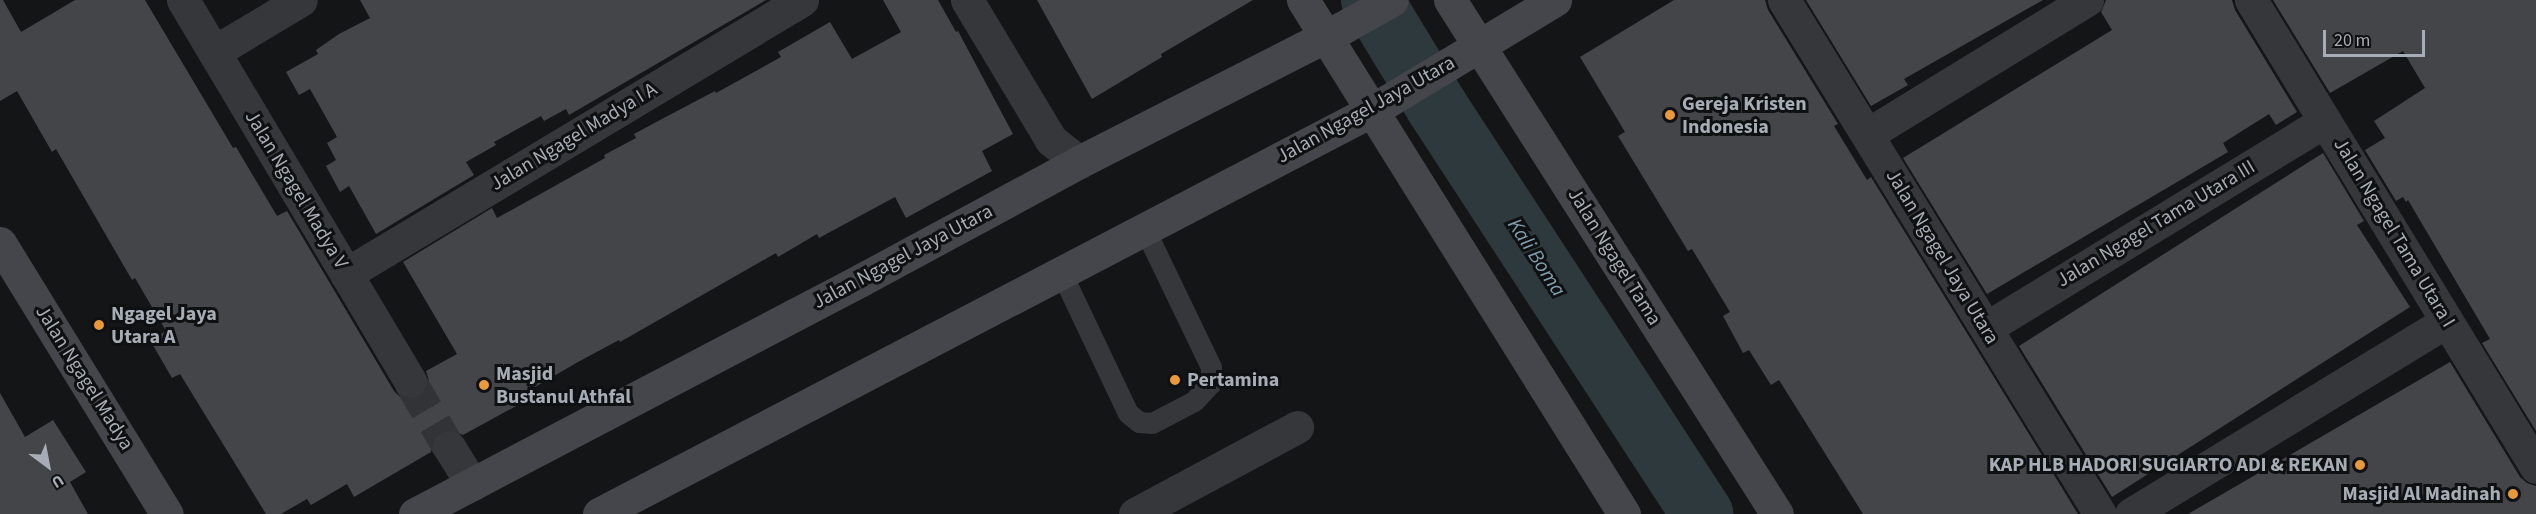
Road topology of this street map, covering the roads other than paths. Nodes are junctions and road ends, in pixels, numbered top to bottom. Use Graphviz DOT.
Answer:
graph roads {
  1 [pos="183,0"];
  2 [pos="301,0"];
  3 [pos="802,0"];
  4 [pos="966,0"];
  5 [pos="1302,0"];
  6 [pos="1392,0"];
  7 [pos="1450,0"];
  8 [pos="1555,0"];
  9 [pos="1784,0"];
  10 [pos="2087,0"];
  11 [pos="2251,0"];
  12 [pos="1334,33"];
  13 [pos="1479,46"];
  14 [pos="214,52"];
  15 [pos="1379,105"];
  16 [pos="2325,121"];
  17 [pos="1868,134"];
  18 [pos="1079,162"];
  19 [pos="1145,230"];
  20 [pos="0,243"];
  21 [pos="1061,272"];
  22 [pos="346,274"];
  23 [pos="2447,321"];
  24 [pos="1986,328"];
  25 [pos="410,381"];
  26 [pos="1297,426"];
  27 [pos="449,447"];
  28 [pos="2536,467"];
  29 [pos="472,484"];
  30 [pos="167,514"];
  31 [pos="415,514"];
  32 [pos="599,514"];
  33 [pos="1135,514"];
  34 [pos="1624,514"];
  35 [pos="1777,514"];
  36 [pos="2100,514"];
  37 [pos="2131,514"];
  1 -- 14 [label="street, Jalan Ngagel Madya V"];
  2 -- 14 [label="street"];
  3 -- 22 [label="street, Jalan Ngagel Madya I A"];
  4 -- 18 [label="street"];
  5 -- 12 [label="street"];
  6 -- 12 [label="street, Jalan Ngagel Jaya Utara"];
  7 -- 13 [label="street, Jalan Ngagel Tama"];
  8 -- 13 [label="street, Jalan Ngagel Jaya Utara"];
  9 -- 17 [label="street, Jalan Ngagel Jaya Utara"];
  10 -- 17 [label="street"];
  11 -- 16 [label="street, Jalan Ngagel Tama Utara I"];
  12 -- 15 [label="street"];
  12 -- 18 [label="street, Jalan Ngagel Jaya Utara"];
  13 -- 15 [label="street, Jalan Ngagel Jaya Utara"];
  13 -- 35 [label="street, Jalan Ngagel Tama"];
  14 -- 22 [label="street, Jalan Ngagel Madya V"];
  15 -- 19 [label="street, Jalan Ngagel Jaya Utara"];
  15 -- 34 [label="street"];
  16 -- 23 [label="street, Jalan Ngagel Tama Utara I"];
  16 -- 24 [label="street, Jalan Ngagel Tama Utara III"];
  17 -- 24 [label="street, Jalan Ngagel Jaya Utara"];
  18 -- 29 [label="street, Jalan Ngagel Jaya Utara"];
  19 -- 21 [label="street, Jalan Ngagel Jaya Utara"];
  19 -- 21 [label="lane"];
  20 -- 30 [label="street, Jalan Ngagel Madya"];
  21 -- 32 [label="street, Jalan Ngagel Jaya Utara"];
  22 -- 25 [label="street, Jalan Ngagel Madya V"];
  23 -- 28 [label="street, Jalan Ngagel Tama Utara I"];
  23 -- 37 [label="street"];
  24 -- 36 [label="street, Jalan Ngagel Jaya Utara"];
  26 -- 33 [label="street"];
  27 -- 29 [label="street"];
  29 -- 31 [label="street, Jalan Ngagel Jaya Utara"];
}
